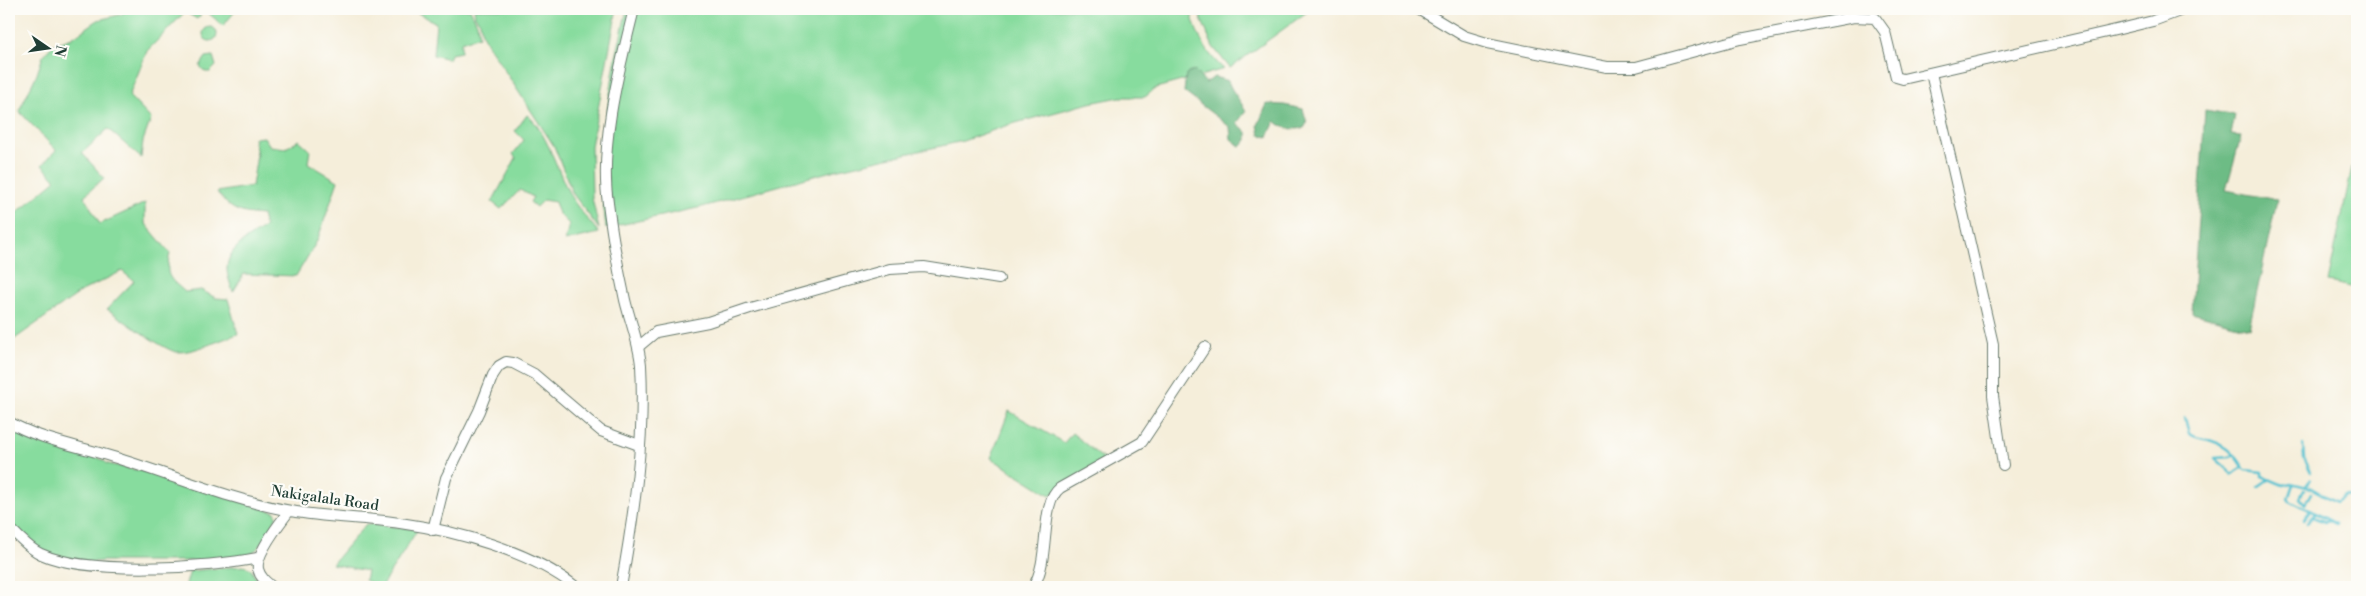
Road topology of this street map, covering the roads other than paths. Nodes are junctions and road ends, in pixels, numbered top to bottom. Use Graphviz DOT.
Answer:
graph roads {
  1 [pos="634,9"];
  2 [pos="1419,9"];
  3 [pos="2185,9"];
  4 [pos="1931,73"];
  5 [pos="1000,279"];
  6 [pos="1205,346"];
  7 [pos="638,347"];
  8 [pos="9,422"];
  9 [pos="638,444"];
  10 [pos="2004,465"];
  11 [pos="289,511"];
  12 [pos="9,528"];
  13 [pos="433,530"];
  14 [pos="258,558"];
  15 [pos="272,587"];
  16 [pos="576,587"];
  17 [pos="621,587"];
  18 [pos="1033,587"];
  1 -- 7 [label="street"];
  2 -- 4 [label="street"];
  3 -- 4 [label="street"];
  4 -- 10 [label="street"];
  5 -- 7 [label="street"];
  6 -- 18 [label="street"];
  7 -- 9 [label="street"];
  8 -- 11 [label="street, Nakigalala Road"];
  9 -- 13 [label="street"];
  9 -- 17 [label="street"];
  11 -- 13 [label="street, Nakigalala Road"];
  11 -- 14 [label="street"];
  12 -- 14 [label="street"];
  13 -- 16 [label="street, Nakigalala Road"];
  14 -- 15 [label="street"];
}
